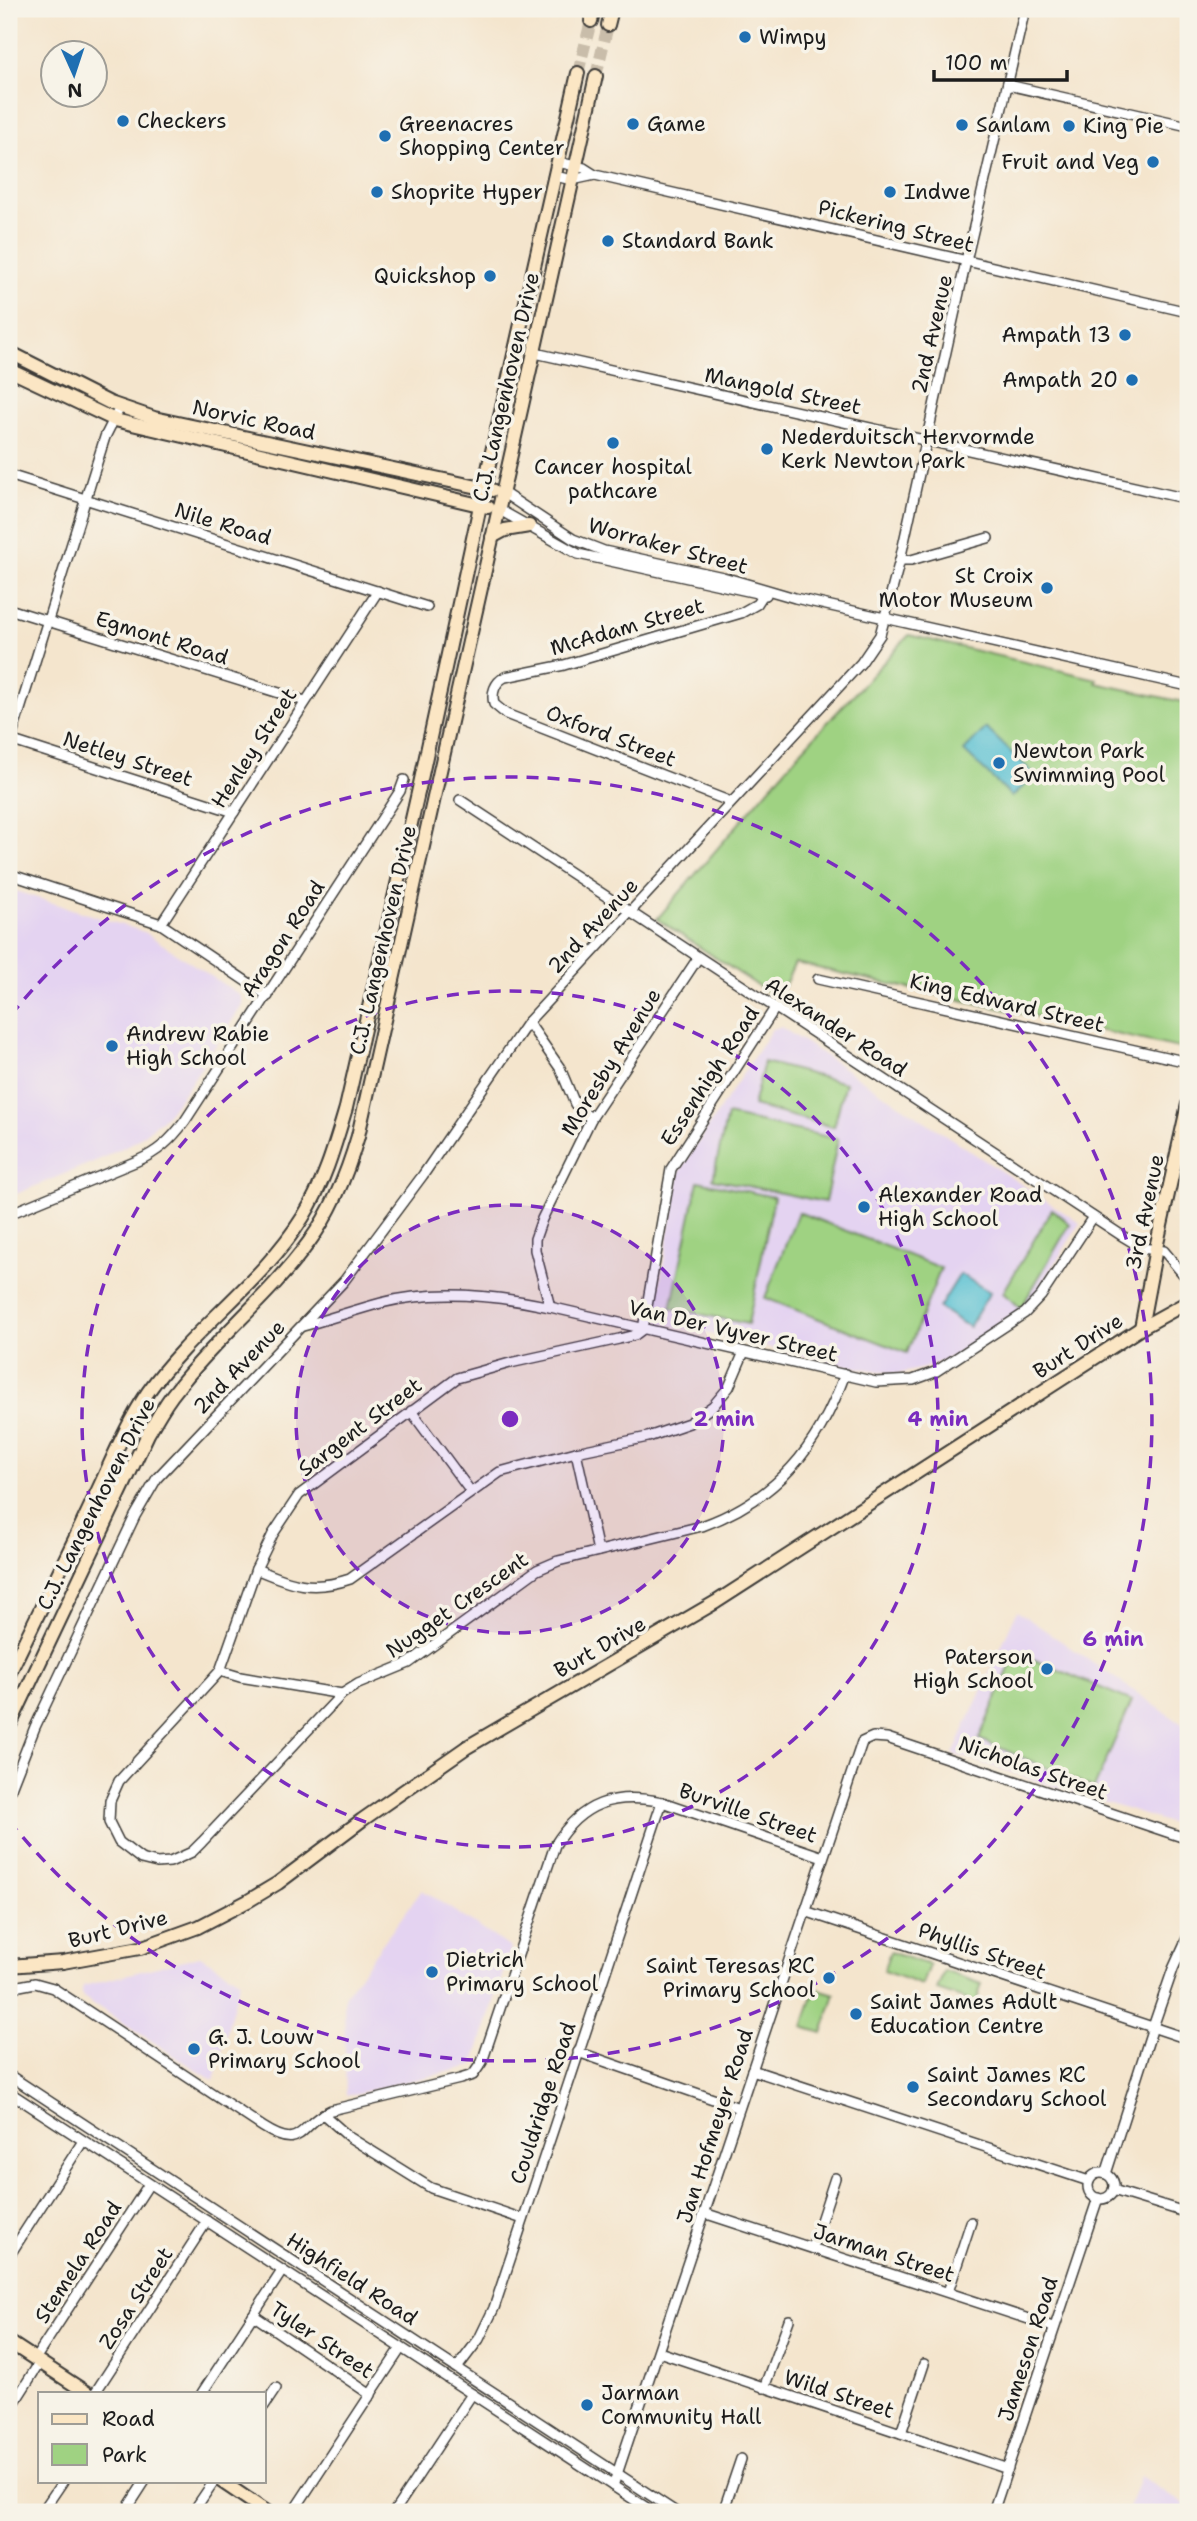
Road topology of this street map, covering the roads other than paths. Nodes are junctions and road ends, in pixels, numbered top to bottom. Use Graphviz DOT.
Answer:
graph roads {
  1 [pos="612,9"];
  2 [pos="1025,9"];
  3 [pos="608,25"];
  4 [pos="578,73"];
  5 [pos="596,76"];
  6 [pos="1008,85"];
  7 [pos="1188,126"];
  8 [pos="558,162"];
  9 [pos="575,165"];
  10 [pos="595,175"];
  11 [pos="555,176"];
  12 [pos="572,180"];
  13 [pos="966,261"];
  14 [pos="1188,312"];
  15 [pos="9,352"];
  16 [pos="535,354"];
  17 [pos="9,370"];
  18 [pos="113,412"];
  19 [pos="926,440"];
  20 [pos="9,475"];
  21 [pos="484,488"];
  22 [pos="502,492"];
  23 [pos="86,499"];
  24 [pos="1188,499"];
  25 [pos="481,505"];
  26 [pos="498,509"];
  27 [pos="529,526"];
  28 [pos="492,537"];
  29 [pos="988,538"];
  30 [pos="900,560"];
  31 [pos="377,591"];
  32 [pos="765,592"];
  33 [pos="427,607"];
  34 [pos="9,608"];
  35 [pos="885,618"];
  36 [pos="47,620"];
  37 [pos="1188,686"];
  38 [pos="494,689"];
  39 [pos="305,701"];
  40 [pos="10,743"];
  41 [pos="404,780"];
  42 [pos="460,800"];
  43 [pos="731,802"];
  44 [pos="234,811"];
  45 [pos="9,874"];
  46 [pos="630,912"];
  47 [pos="161,924"];
  48 [pos="698,958"];
  49 [pos="818,979"];
  50 [pos="268,996"];
  51 [pos="775,1008"];
  52 [pos="528,1022"];
  53 [pos="1188,1062"];
  54 [pos="1188,1104"];
  55 [pos="592,1119"];
  56 [pos="9,1214"];
  57 [pos="1093,1217"];
  58 [pos="1156,1248"];
  59 [pos="1188,1280"];
  60 [pos="1188,1302"];
  61 [pos="550,1307"];
  62 [pos="302,1326"];
  63 [pos="1141,1328"];
  64 [pos="643,1329"];
  65 [pos="744,1352"];
  66 [pos="845,1374"];
  67 [pos="411,1411"];
  68 [pos="576,1452"];
  69 [pos="471,1492"];
  70 [pos="598,1551"];
  71 [pos="256,1569"];
  72 [pos="220,1671"];
  73 [pos="9,1674"];
  74 [pos="342,1694"];
  75 [pos="9,1727"];
  76 [pos="866,1739"];
  77 [pos="9,1793"];
  78 [pos="662,1802"];
  79 [pos="1188,1839"];
  80 [pos="128,1851"];
  81 [pos="823,1857"];
  82 [pos="805,1911"];
  83 [pos="1188,1936"];
  84 [pos="9,1966"];
  85 [pos="9,1988"];
  86 [pos="1153,2027"];
  87 [pos="1188,2039"];
  88 [pos="578,2052"];
  89 [pos="752,2070"];
  90 [pos="9,2076"];
  91 [pos="9,2092"];
  92 [pos="739,2108"];
  93 [pos="323,2114"];
  94 [pos="83,2141"];
  95 [pos="1106,2174"];
  96 [pos="835,2178"];
  97 [pos="1089,2180"];
  98 [pos="149,2184"];
  99 [pos="1113,2190"];
  100 [pos="1098,2198"];
  101 [pos="704,2213"];
  102 [pos="1188,2213"];
  103 [pos="523,2219"];
  104 [pos="207,2221"];
  105 [pos="971,2222"];
  106 [pos="813,2248"];
  107 [pos="9,2256"];
  108 [pos="282,2271"];
  109 [pos="948,2292"];
  110 [pos="253,2315"];
  111 [pos="789,2320"];
  112 [pos="1053,2327"];
  113 [pos="9,2342"];
  114 [pos="401,2348"];
  115 [pos="659,2352"];
  116 [pos="38,2360"];
  117 [pos="924,2364"];
  118 [pos="457,2368"];
  119 [pos="276,2388"];
  120 [pos="765,2388"];
  121 [pos="86,2392"];
  122 [pos="95,2392"];
  123 [pos="203,2392"];
  124 [pos="472,2394"];
  125 [pos="371,2395"];
  126 [pos="266,2403"];
  127 [pos="9,2411"];
  128 [pos="901,2434"];
  129 [pos="741,2459"];
  130 [pos="1008,2469"];
  131 [pos="619,2474"];
  132 [pos="62,2482"];
  133 [pos="144,2482"];
  134 [pos="213,2482"];
  135 [pos="222,2482"];
  136 [pos="613,2486"];
  137 [pos="42,2512"];
  138 [pos="125,2512"];
  139 [pos="193,2512"];
  140 [pos="267,2512"];
  141 [pos="293,2512"];
  142 [pos="394,2512"];
  143 [pos="653,2512"];
  144 [pos="673,2512"];
  145 [pos="723,2512"];
  146 [pos="993,2512"];
  1 -- 3 [label="main road"];
  2 -- 6 [label="street, 2nd Avenue"];
  4 -- 8 [label="main road, C.J. Langenhoven Drive"];
  5 -- 9 [label="main road, C.J. Langenhoven Drive"];
  6 -- 7 [label="street"];
  6 -- 13 [label="street, 2nd Avenue"];
  8 -- 9 [label="street, Pickering Street"];
  8 -- 11 [label="main road, C.J. Langenhoven Drive"];
  9 -- 10 [label="street, Pickering Street"];
  9 -- 12 [label="main road, C.J. Langenhoven Drive"];
  10 -- 12 [label="street, Pickering Street"];
  10 -- 13 [label="street, Pickering Street"];
  11 -- 12 [label="street, Pickering Street"];
  11 -- 21 [label="main road, C.J. Langenhoven Drive"];
  12 -- 16 [label="main road, C.J. Langenhoven Drive"];
  13 -- 14 [label="street, Pickering Street"];
  13 -- 19 [label="street, 2nd Avenue"];
  15 -- 18 [label="main road, Norvic Road"];
  16 -- 19 [label="street, Mangold Street"];
  16 -- 22 [label="main road, C.J. Langenhoven Drive"];
  17 -- 18 [label="main road, Norvic Road"];
  18 -- 21 [label="main road, Norvic Road"];
  18 -- 23 [label="street"];
  18 -- 25 [label="main road, Norvic Road"];
  19 -- 24 [label="street, Mangold Street"];
  19 -- 30 [label="street, 2nd Avenue"];
  20 -- 23 [label="street, Nile Road"];
  21 -- 22 [label="main road, Norvic Road"];
  21 -- 25 [label="main road, C.J. Langenhoven Drive"];
  22 -- 26 [label="main road, C.J. Langenhoven Drive"];
  22 -- 32 [label="street, Worraker Street"];
  23 -- 31 [label="street, Nile Road"];
  23 -- 36 [label="street"];
  25 -- 26 [label="main road, Norvic Road"];
  25 -- 73 [label="main road, C.J. Langenhoven Drive"];
  26 -- 27 [label="street, Worraker Street"];
  26 -- 28 [label="main road, C.J. Langenhoven Drive"];
  27 -- 28 [label="main road"];
  27 -- 32 [label="street, Worraker Street"];
  28 -- 75 [label="main road, C.J. Langenhoven Drive"];
  29 -- 30 [label="street"];
  30 -- 35 [label="street, 2nd Avenue"];
  31 -- 33 [label="street, Nile Road"];
  31 -- 39 [label="street, Henley Street"];
  32 -- 35 [label="street, Worraker Street"];
  32 -- 38 [label="street, McAdam Street"];
  34 -- 36 [label="street, Egmont Road"];
  35 -- 37 [label="street, Worraker Street"];
  35 -- 43 [label="street, 2nd Avenue"];
  36 -- 39 [label="street, Egmont Road"];
  36 -- 40 [label="street"];
  38 -- 43 [label="street, Oxford Street"];
  39 -- 44 [label="street, Henley Street"];
  40 -- 44 [label="street, Netley Street"];
  41 -- 50 [label="street, Aragon Road"];
  42 -- 46 [label="street, Alexander Road"];
  43 -- 46 [label="street, 2nd Avenue"];
  44 -- 47 [label="street, Henley Street"];
  45 -- 47 [label="street"];
  46 -- 48 [label="street, Alexander Road"];
  46 -- 52 [label="street, 2nd Avenue"];
  47 -- 50 [label="street"];
  48 -- 51 [label="street, Alexander Road"];
  48 -- 55 [label="street, Moresby Avenue"];
  49 -- 53 [label="street, King Edward Street"];
  50 -- 56 [label="street, Aragon Road"];
  51 -- 57 [label="street, Alexander Road"];
  51 -- 64 [label="street, Essenhigh Road"];
  52 -- 55 [label="street"];
  52 -- 62 [label="street, 2nd Avenue"];
  54 -- 58 [label="main road, 3rd Avenue"];
  55 -- 61 [label="street, Moresby Avenue"];
  57 -- 58 [label="street, Alexander Road"];
  57 -- 66 [label="street, Van Der Vyver Street"];
  58 -- 59 [label="street, Alexander Road"];
  58 -- 63 [label="main road, 3rd Avenue"];
  60 -- 63 [label="main road, Burt Drive"];
  61 -- 62 [label="street, Van Der Vyver Street"];
  61 -- 64 [label="street, Van Der Vyver Street"];
  62 -- 77 [label="street, 2nd Avenue"];
  63 -- 84 [label="main road, Burt Drive"];
  64 -- 65 [label="street, Van Der Vyver Street"];
  64 -- 67 [label="street, Sargent Street"];
  65 -- 66 [label="street, Van Der Vyver Street"];
  65 -- 68 [label="street"];
  66 -- 70 [label="street, Nugget Crescent"];
  67 -- 69 [label="street"];
  67 -- 71 [label="street, Sargent Street"];
  68 -- 69 [label="street"];
  68 -- 70 [label="street"];
  69 -- 71 [label="street"];
  70 -- 74 [label="street, Nugget Crescent"];
  71 -- 72 [label="street, Sargent Street"];
  72 -- 74 [label="street"];
  72 -- 80 [label="street, Sargent Street"];
  74 -- 80 [label="street, Nugget Crescent"];
  76 -- 79 [label="street, Nicholas Street"];
  76 -- 81 [label="street, Jan Hofmeyer Road"];
  78 -- 81 [label="street, Burville Street"];
  78 -- 88 [label="street, Couldridge Road"];
  78 -- 93 [label="street, Burville Street"];
  81 -- 82 [label="street, Jan Hofmeyer Road"];
  82 -- 86 [label="street, Phyllis Street"];
  82 -- 89 [label="street, Jan Hofmeyer Road"];
  83 -- 86 [label="street"];
  85 -- 93 [label="street"];
  86 -- 87 [label="street, Phyllis Street"];
  86 -- 95 [label="street"];
  88 -- 92 [label="street"];
  88 -- 103 [label="street, Couldridge Road"];
  89 -- 92 [label="street, Jan Hofmeyer Road"];
  89 -- 97 [label="street"];
  90 -- 118 [label="street, Highfield Road"];
  91 -- 94 [label="street, Highfield Road"];
  92 -- 101 [label="street, Jan Hofmeyer Road"];
  93 -- 103 [label="street"];
  94 -- 98 [label="street, Highfield Road"];
  94 -- 107 [label="street"];
  95 -- 97 [label="street"];
  95 -- 99 [label="street"];
  96 -- 106 [label="street"];
  97 -- 100 [label="street"];
  98 -- 104 [label="street, Highfield Road"];
  98 -- 116 [label="street, Stemela Road"];
  99 -- 100 [label="street"];
  99 -- 102 [label="street"];
  100 -- 112 [label="street, Jameson Road"];
  101 -- 106 [label="street, Jarman Street"];
  101 -- 115 [label="street, Jan Hofmeyer Road"];
  103 -- 118 [label="street, Couldridge Road"];
  104 -- 108 [label="street, Highfield Road"];
  104 -- 122 [label="street, Zosa Street"];
  105 -- 109 [label="street"];
  106 -- 109 [label="street, Jarman Street"];
  108 -- 110 [label="street"];
  108 -- 114 [label="street, Highfield Road"];
  109 -- 112 [label="street, Jarman Street"];
  110 -- 123 [label="street"];
  110 -- 125 [label="street, Tyler Street"];
  111 -- 120 [label="street"];
  112 -- 130 [label="street, Jameson Road"];
  113 -- 116 [label="main road"];
  114 -- 124 [label="street, Highfield Road"];
  114 -- 125 [label="street"];
  115 -- 120 [label="street, Wild Street"];
  115 -- 131 [label="street, Jan Hofmeyer Road"];
  116 -- 121 [label="main road"];
  116 -- 127 [label="street, Stemela Road"];
  117 -- 128 [label="street"];
  118 -- 131 [label="street, Highfield Road"];
  119 -- 126 [label="street"];
  120 -- 128 [label="street, Wild Street"];
  124 -- 136 [label="street, Highfield Road"];
  124 -- 142 [label="street"];
  125 -- 141 [label="street"];
  128 -- 130 [label="street, Wild Street"];
  129 -- 145 [label="street"];
  130 -- 146 [label="street, Jameson Road"];
  131 -- 136 [label="street, Jan Hofmeyer Road"];
  131 -- 144 [label="street, Highfield Road"];
  132 -- 137 [label="street"];
  133 -- 138 [label="street"];
  134 -- 139 [label="street"];
  135 -- 140 [label="main road"];
  136 -- 143 [label="street, Highfield Road"];
}
